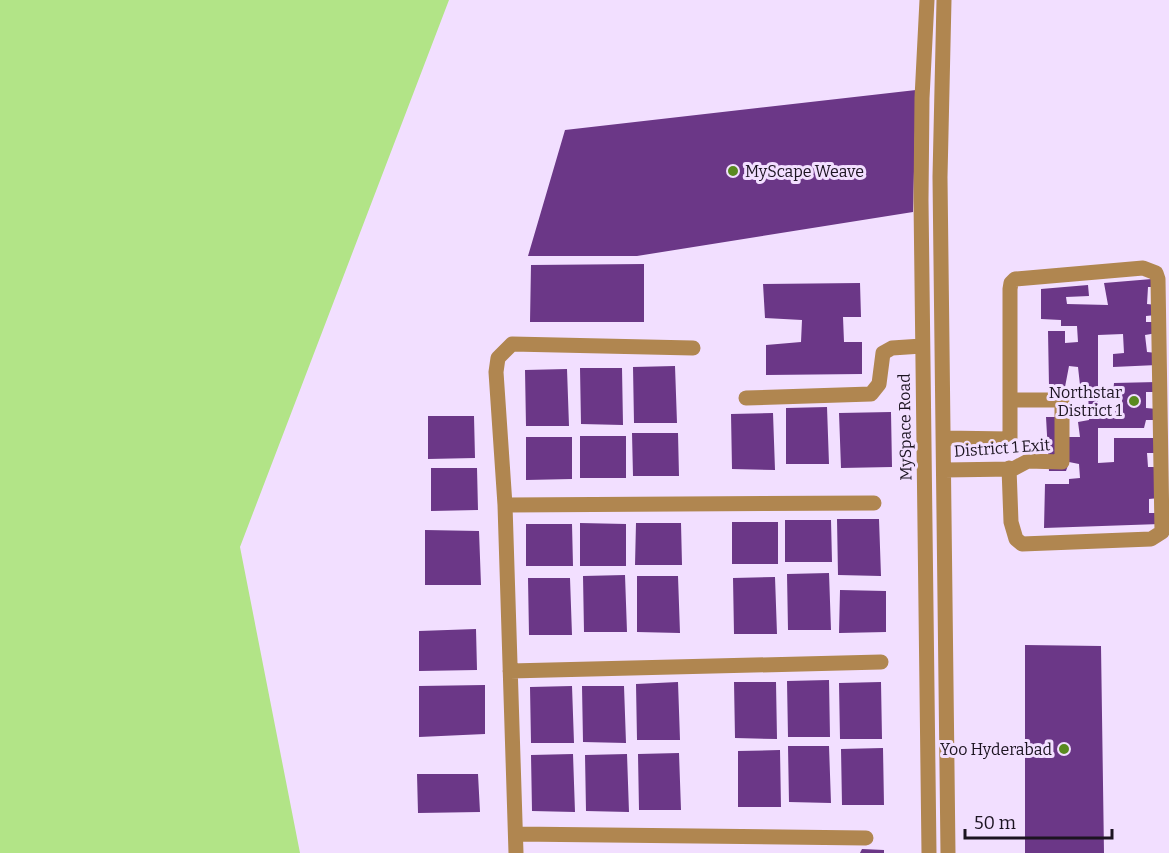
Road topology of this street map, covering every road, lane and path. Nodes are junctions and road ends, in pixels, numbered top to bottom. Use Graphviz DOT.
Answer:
graph roads {
  1 [pos="927,0"];
  2 [pos="944,0"];
  3 [pos="922,346"];
  4 [pos="693,348"];
  5 [pos="922,391"];
  6 [pos="943,391"];
  7 [pos="746,398"];
  8 [pos="1010,400"];
  9 [pos="944,438"];
  10 [pos="1009,468"];
  11 [pos="944,470"];
  12 [pos="874,504"];
  13 [pos="505,505"];
  14 [pos="881,662"];
  15 [pos="510,671"];
  16 [pos="516,834"];
  17 [pos="866,838"];
  18 [pos="516,853"];
  19 [pos="929,853"];
  20 [pos="948,853"];
  1 -- 3 [label="street, MySpace Road"];
  2 -- 6 [label="street"];
  3 -- 5 [label="street, MySpace Road"];
  3 -- 7 [label="street"];
  4 -- 13 [label="street"];
  5 -- 6 [label="street"];
  5 -- 19 [label="street, MySpace Road"];
  6 -- 9 [label="street"];
  8 -- 9 [label="street"];
  8 -- 10 [label="street, District 1 Exit"];
  8 -- 10 [label="street"];
  9 -- 11 [label="street"];
  10 -- 11 [label="street, District 1 Exit"];
  11 -- 20 [label="street"];
  12 -- 13 [label="street"];
  13 -- 15 [label="street"];
  14 -- 15 [label="street"];
  15 -- 16 [label="street"];
  16 -- 17 [label="street"];
  16 -- 18 [label="street"];
}
